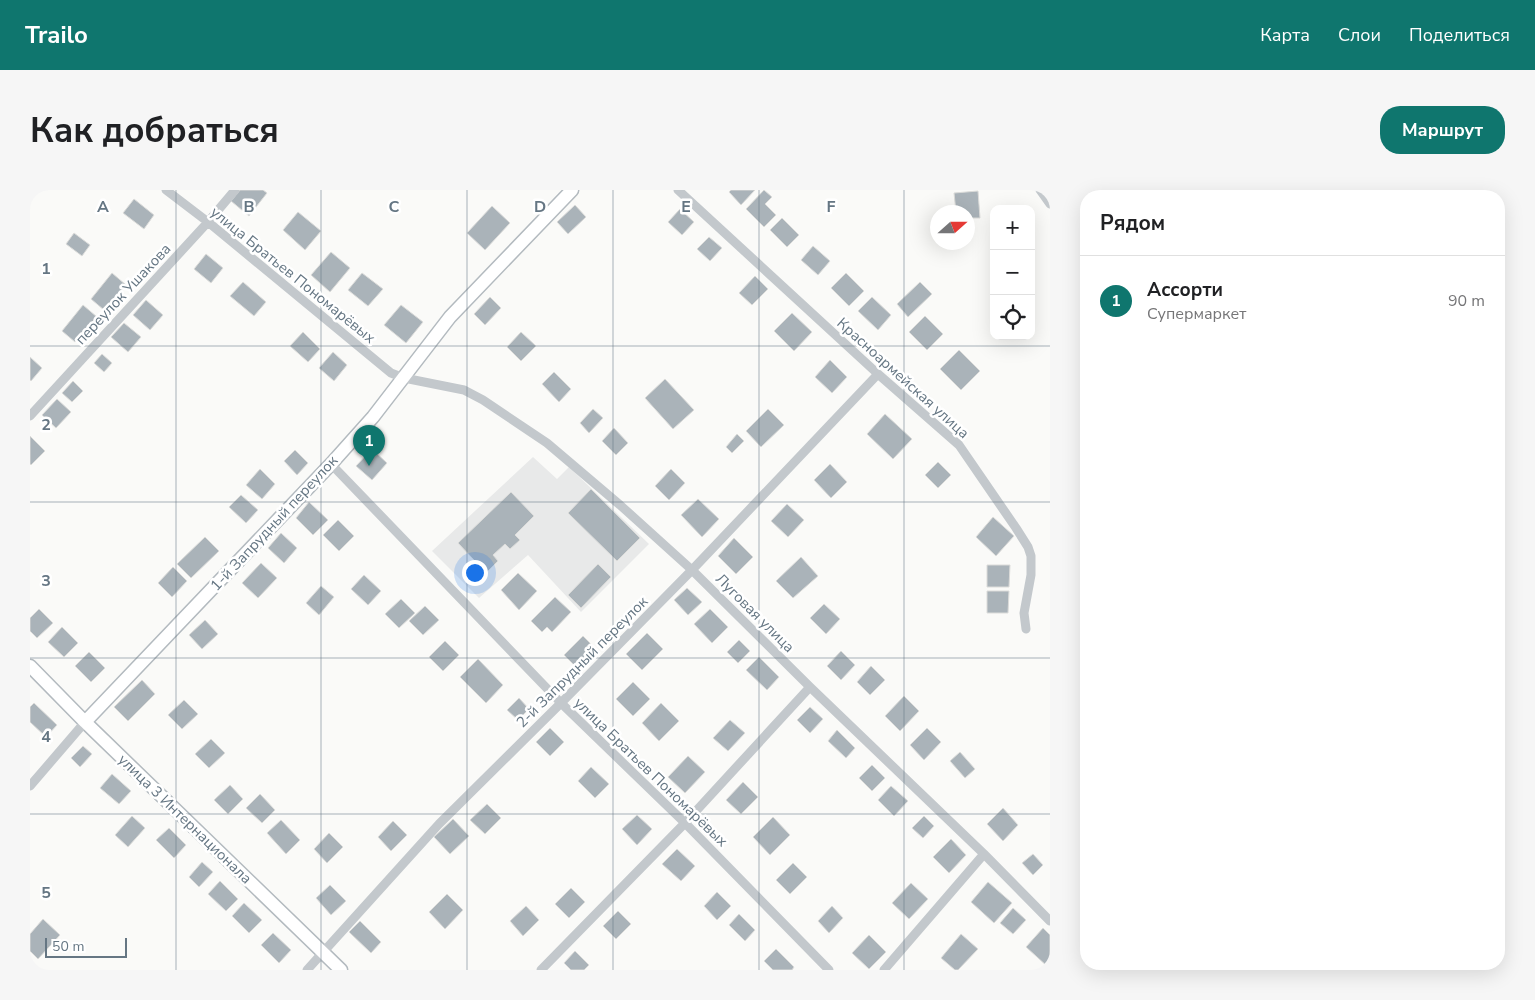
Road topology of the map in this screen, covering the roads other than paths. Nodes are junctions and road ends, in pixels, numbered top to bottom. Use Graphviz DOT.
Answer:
graph roads {
  1 [pos="166,190"];
  2 [pos="234,190"];
  3 [pos="572,190"];
  4 [pos="678,190"];
  5 [pos="1040,190"];
  6 [pos="1050,204"];
  7 [pos="208,222"];
  8 [pos="878,374"];
  9 [pos="404,378"];
  10 [pos="30,416"];
  11 [pos="331,464"];
  12 [pos="692,570"];
  13 [pos="1026,629"];
  14 [pos="30,666"];
  15 [pos="810,687"];
  16 [pos="561,703"];
  17 [pos="85,722"];
  18 [pos="30,786"];
  19 [pos="685,823"];
  20 [pos="984,854"];
  21 [pos="1050,921"];
  22 [pos="324,953"];
  23 [pos="307,970"];
  24 [pos="342,970"];
  25 [pos="541,970"];
  26 [pos="829,970"];
  27 [pos="884,970"];
  1 -- 7 [label="street, улица Братьев Пономарёвых"];
  2 -- 7 [label="street, переулок Ушакова"];
  3 -- 9 [label="street, 1-й Запрудный переулок"];
  4 -- 8 [label="street, Красноармейская улица"];
  5 -- 6 [label="street"];
  7 -- 9 [label="street, улица Братьев Пономарёвых"];
  7 -- 10 [label="street, переулок Ушакова"];
  8 -- 12 [label="street, 2-й Запрудный переулок"];
  8 -- 13 [label="street, Красноармейская улица"];
  9 -- 11 [label="street, 1-й Запрудный переулок"];
  9 -- 12 [label="street, Луговая улица"];
  11 -- 16 [label="street, улица Братьев Пономарёвых"];
  11 -- 17 [label="street, 1-й Запрудный переулок"];
  12 -- 15 [label="street, Луговая улица"];
  12 -- 16 [label="street, 2-й Запрудный переулок"];
  14 -- 17 [label="street, улица 3 Интернационала"];
  15 -- 19 [label="street"];
  15 -- 20 [label="street, Луговая улица"];
  16 -- 19 [label="street, улица Братьев Пономарёвых"];
  16 -- 22 [label="street, 2-й Запрудный переулок"];
  17 -- 18 [label="street, 1-й Запрудный переулок"];
  17 -- 22 [label="street, улица 3 Интернационала"];
  19 -- 25 [label="street"];
  19 -- 26 [label="street, улица Братьев Пономарёвых"];
  20 -- 21 [label="street, Луговая улица"];
  20 -- 27 [label="street"];
  22 -- 23 [label="street, 2-й Запрудный переулок"];
  22 -- 24 [label="street, улица 3 Интернационала"];
}
